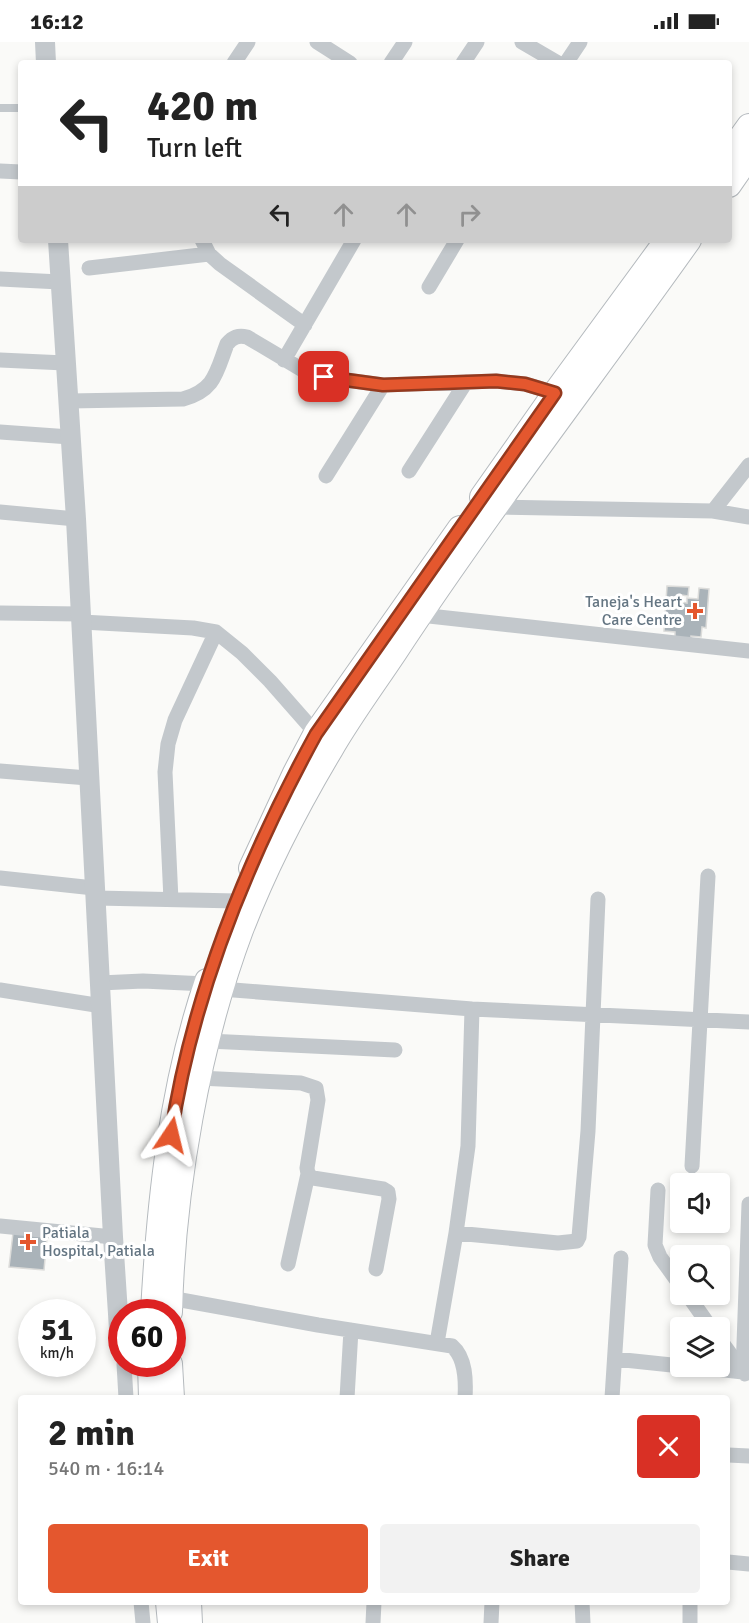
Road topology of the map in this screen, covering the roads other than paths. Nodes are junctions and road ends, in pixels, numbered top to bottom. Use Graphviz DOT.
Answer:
graph roads {
  1 [pos="45,42"];
  2 [pos="248,42"];
  3 [pos="317,42"];
  4 [pos="405,42"];
  5 [pos="477,42"];
  6 [pos="522,42"];
  7 [pos="580,42"];
  8 [pos="46,60"];
  9 [pos="236,60"];
  10 [pos="342,60"];
  11 [pos="393,60"];
  12 [pos="465,60"];
  13 [pos="553,60"];
  14 [pos="568,60"];
  15 [pos="0,108"];
  16 [pos="18,108"];
  17 [pos="749,126"];
  18 [pos="732,150"];
  19 [pos="749,156"];
  20 [pos="0,171"];
  21 [pos="18,172"];
  22 [pos="732,180"];
  23 [pos="58,243"];
  24 [pos="352,243"];
  25 [pos="455,243"];
  26 [pos="665,243"];
  27 [pos="687,243"];
  28 [pos="206,247"];
  29 [pos="89,268"];
  30 [pos="0,279"];
  31 [pos="60,282"];
  32 [pos="429,287"];
  33 [pos="305,325"];
  34 [pos="0,360"];
  35 [pos="284,360"];
  36 [pos="65,363"];
  37 [pos="466,382"];
  38 [pos="383,385"];
  39 [pos="555,393"];
  40 [pos="69,401"];
  41 [pos="0,432"];
  42 [pos="70,437"];
  43 [pos="749,465"];
  44 [pos="409,471"];
  45 [pos="326,476"];
  46 [pos="495,507"];
  47 [pos="713,511"];
  48 [pos="0,512"];
  49 [pos="749,517"];
  50 [pos="76,519"];
  51 [pos="0,613"];
  52 [pos="420,615"];
  53 [pos="81,618"];
  54 [pos="216,632"];
  55 [pos="749,651"];
  56 [pos="324,741"];
  57 [pos="0,771"];
  58 [pos="88,778"];
  59 [pos="708,876"];
  60 [pos="0,878"];
  61 [pos="95,893"];
  62 [pos="598,898"];
  63 [pos="171,900"];
  64 [pos="237,901"];
  65 [pos="100,983"];
  66 [pos="214,987"];
  67 [pos="0,990"];
  68 [pos="102,1006"];
  69 [pos="472,1009"];
  70 [pos="594,1015"];
  71 [pos="699,1020"];
  72 [pos="749,1022"];
  73 [pos="208,1041"];
  74 [pos="395,1050"];
  75 [pos="199,1078"];
  76 [pos="692,1166"];
  77 [pos="308,1174"];
  78 [pos="658,1190"];
  79 [pos="749,1204"];
  80 [pos="0,1226"];
  81 [pos="456,1233"];
  82 [pos="113,1237"];
  83 [pos="621,1258"];
  84 [pos="288,1264"];
  85 [pos="376,1269"];
  86 [pos="670,1271"];
  87 [pos="117,1299"];
  88 [pos="164,1299"];
  89 [pos="165,1299"];
  90 [pos="186,1311"];
  91 [pos="351,1330"];
  92 [pos="436,1343"];
  93 [pos="730,1354"];
  94 [pos="615,1359"];
  95 [pos="670,1365"];
  96 [pos="730,1373"];
  97 [pos="746,1376"];
  98 [pos="125,1377"];
  99 [pos="150,1377"];
  100 [pos="170,1377"];
  101 [pos="126,1395"];
  102 [pos="151,1395"];
  103 [pos="172,1395"];
  104 [pos="347,1395"];
  105 [pos="465,1395"];
  106 [pos="612,1395"];
  107 [pos="730,1455"];
  108 [pos="749,1456"];
  109 [pos="730,1562"];
  110 [pos="749,1564"];
  111 [pos="141,1605"];
  112 [pos="168,1605"];
  113 [pos="189,1605"];
  114 [pos="374,1605"];
  115 [pos="492,1605"];
  116 [pos="582,1605"];
  117 [pos="690,1605"];
  118 [pos="143,1623"];
  119 [pos="170,1623"];
  120 [pos="190,1623"];
  121 [pos="373,1623"];
  122 [pos="491,1623"];
  123 [pos="583,1623"];
  124 [pos="690,1623"];
  1 -- 8 [label="street"];
  2 -- 9 [label="street"];
  3 -- 10 [label="street"];
  4 -- 11 [label="street"];
  5 -- 12 [label="street"];
  6 -- 13 [label="street"];
  7 -- 14 [label="street"];
  15 -- 16 [label="lane"];
  17 -- 18 [label="main road"];
  19 -- 22 [label="main road"];
  20 -- 21 [label="street"];
  23 -- 31 [label="street"];
  24 -- 33 [label="street"];
  25 -- 32 [label="street"];
  26 -- 39 [label="main road"];
  27 -- 46 [label="main road"];
  28 -- 29 [label="street"];
  28 -- 33 [label="street"];
  30 -- 31 [label="street"];
  31 -- 36 [label="street"];
  33 -- 35 [label="street"];
  34 -- 36 [label="street"];
  35 -- 38 [label="street"];
  35 -- 40 [label="street"];
  36 -- 40 [label="street"];
  37 -- 38 [label="street"];
  37 -- 39 [label="street"];
  37 -- 44 [label="street"];
  38 -- 45 [label="street"];
  39 -- 56 [label="main road"];
  40 -- 42 [label="street"];
  41 -- 42 [label="street"];
  42 -- 50 [label="street"];
  43 -- 47 [label="street"];
  46 -- 47 [label="street"];
  46 -- 52 [label="main road"];
  47 -- 49 [label="street"];
  48 -- 50 [label="street"];
  50 -- 53 [label="street"];
  51 -- 53 [label="street"];
  52 -- 55 [label="street"];
  52 -- 56 [label="main road"];
  53 -- 54 [label="street"];
  53 -- 58 [label="street"];
  54 -- 56 [label="street"];
  54 -- 63 [label="street"];
  56 -- 64 [label="main road"];
  56 -- 66 [label="main road"];
  57 -- 58 [label="street"];
  58 -- 61 [label="street"];
  59 -- 71 [label="street"];
  60 -- 61 [label="street"];
  61 -- 63 [label="street"];
  61 -- 65 [label="street"];
  62 -- 70 [label="street"];
  63 -- 64 [label="street"];
  64 -- 66 [label="main road"];
  65 -- 66 [label="street"];
  65 -- 68 [label="street"];
  66 -- 69 [label="street"];
  66 -- 73 [label="main road"];
  66 -- 88 [label="main road"];
  67 -- 68 [label="street"];
  68 -- 82 [label="street"];
  69 -- 70 [label="street"];
  69 -- 81 [label="street"];
  70 -- 71 [label="street"];
  70 -- 81 [label="street"];
  71 -- 72 [label="street"];
  71 -- 76 [label="street"];
  73 -- 74 [label="street"];
  73 -- 75 [label="main road"];
  75 -- 77 [label="street"];
  75 -- 89 [label="main road"];
  77 -- 84 [label="street"];
  77 -- 85 [label="street"];
  78 -- 86 [label="street"];
  79 -- 97 [label="street"];
  80 -- 82 [label="street"];
  81 -- 92 [label="street"];
  82 -- 87 [label="street"];
  83 -- 94 [label="street"];
  90 -- 91 [label="street"];
  91 -- 92 [label="street"];
  91 -- 104 [label="street"];
  92 -- 105 [label="street"];
  93 -- 97 [label="street"];
  94 -- 95 [label="street"];
  94 -- 106 [label="street"];
  96 -- 97 [label="street"];
  98 -- 101 [label="street"];
  99 -- 102 [label="main road"];
  100 -- 103 [label="main road"];
  107 -- 108 [label="street"];
  109 -- 110 [label="street"];
  111 -- 118 [label="street"];
  112 -- 119 [label="main road"];
  113 -- 120 [label="main road"];
  114 -- 121 [label="street"];
  115 -- 122 [label="street"];
  116 -- 123 [label="street"];
  117 -- 124 [label="street"];
}
